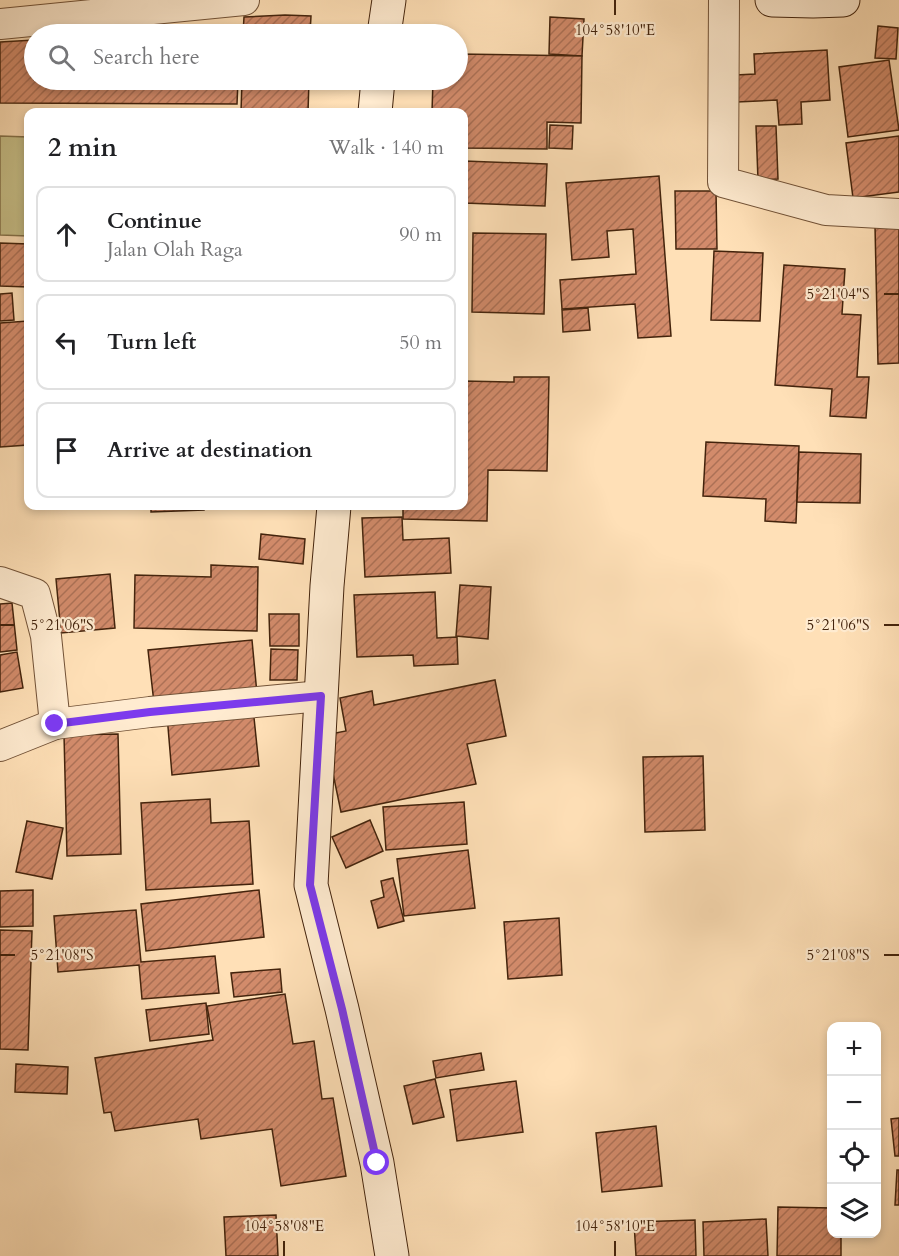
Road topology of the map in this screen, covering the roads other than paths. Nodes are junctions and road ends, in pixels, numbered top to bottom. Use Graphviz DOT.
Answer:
graph roads {
  1 [pos="244,0"];
  2 [pos="389,0"];
  3 [pos="724,0"];
  4 [pos="772,0"];
  5 [pos="843,0"];
  6 [pos="0,24"];
  7 [pos="385,24"];
  8 [pos="377,90"];
  9 [pos="375,108"];
  10 [pos="899,214"];
  11 [pos="334,510"];
  12 [pos="0,582"];
  13 [pos="321,696"];
  14 [pos="55,724"];
  15 [pos="0,746"];
  16 [pos="392,1256"];
  1 -- 6 [label="street"];
  2 -- 7 [label="street"];
  3 -- 10 [label="street"];
  4 -- 5 [label="street"];
  8 -- 9 [label="street"];
  11 -- 13 [label="street"];
  12 -- 14 [label="street"];
  13 -- 14 [label="street"];
  13 -- 16 [label="street"];
  14 -- 15 [label="street"];
}
